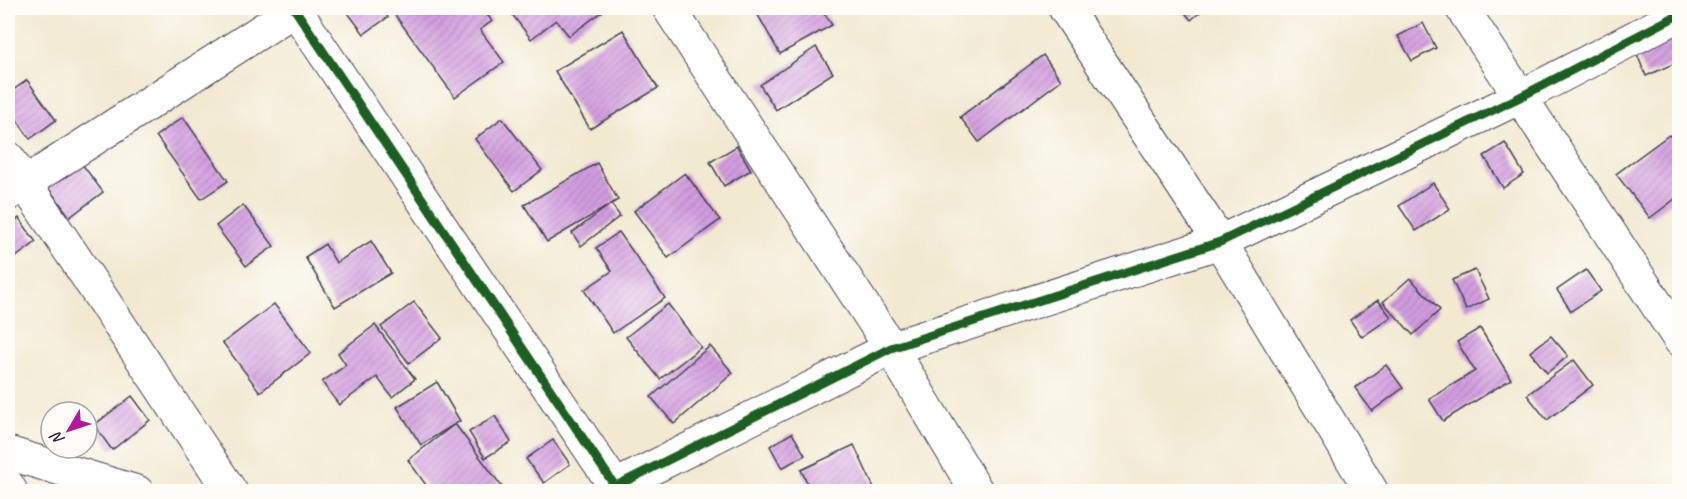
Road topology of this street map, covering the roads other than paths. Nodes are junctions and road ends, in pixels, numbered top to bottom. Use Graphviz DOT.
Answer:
graph roads {
  1 [pos="295,8"];
  2 [pos="669,8"];
  3 [pos="1065,8"];
  4 [pos="1462,8"];
  5 [pos="1680,14"];
  6 [pos="1520,97"];
  7 [pos="13,178"];
  8 [pos="1220,242"];
  9 [pos="1680,340"];
  10 [pos="891,348"];
  11 [pos="8,453"];
  12 [pos="8,486"];
  13 [pos="617,489"];
  14 [pos="11,492"];
  15 [pos="137,492"];
  16 [pos="231,492"];
  17 [pos="977,492"];
  18 [pos="1372,492"];
  1 -- 7 [label="street"];
  1 -- 13 [label="street"];
  2 -- 10 [label="street"];
  3 -- 8 [label="street"];
  4 -- 6 [label="street"];
  5 -- 6 [label="street"];
  6 -- 8 [label="street"];
  6 -- 9 [label="street"];
  7 -- 16 [label="street"];
  8 -- 10 [label="street"];
  8 -- 18 [label="street"];
  10 -- 13 [label="street"];
  10 -- 17 [label="street"];
  11 -- 15 [label="street"];
  12 -- 14 [label="street"];
}
